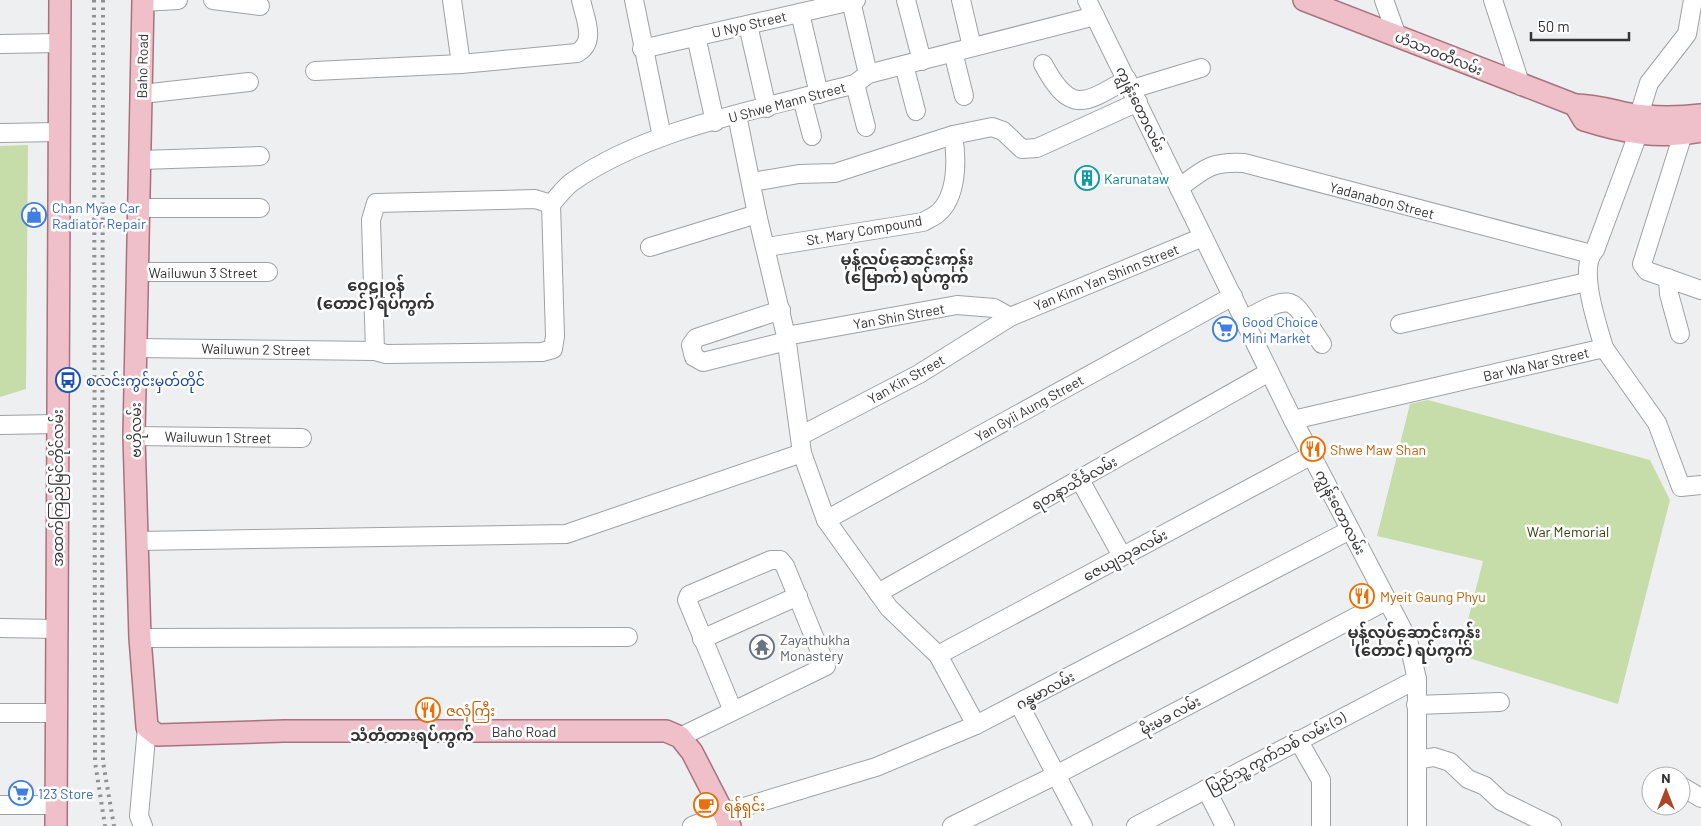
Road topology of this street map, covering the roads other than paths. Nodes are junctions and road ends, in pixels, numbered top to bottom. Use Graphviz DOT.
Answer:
graph roads {
  1 [pos="60,0"];
  2 [pos="178,0"];
  3 [pos="213,0"];
  4 [pos="452,0"];
  5 [pos="581,0"];
  6 [pos="634,0"];
  7 [pos="906,0"];
  8 [pos="961,0"];
  9 [pos="1087,0"];
  10 [pos="1304,0"];
  11 [pos="1384,0"];
  12 [pos="1493,0"];
  13 [pos="1693,0"];
  14 [pos="143,1"];
  15 [pos="854,1"];
  16 [pos="260,6"];
  17 [pos="800,13"];
  18 [pos="1095,16"];
  19 [pos="748,25"];
  20 [pos="696,36"];
  21 [pos="1397,36"];
  22 [pos="60,43"];
  23 [pos="0,44"];
  24 [pos="972,47"];
  25 [pos="642,49"];
  26 [pos="953,52"];
  27 [pos="922,60"];
  28 [pos="460,64"];
  29 [pos="1043,64"];
  30 [pos="904,65"];
  31 [pos="1201,68"];
  32 [pos="315,71"];
  33 [pos="862,79"];
  34 [pos="249,82"];
  35 [pos="1520,86"];
  36 [pos="1132,90"];
  37 [pos="142,94"];
  38 [pos="819,94"];
  39 [pos="964,96"];
  40 [pos="802,98"];
  41 [pos="767,108"];
  42 [pos="916,110"];
  43 [pos="737,115"];
  44 [pos="1701,115"];
  45 [pos="715,122"];
  46 [pos="1639,125"];
  47 [pos="866,127"];
  48 [pos="59,132"];
  49 [pos="141,132"];
  50 [pos="0,133"];
  51 [pos="1692,133"];
  52 [pos="953,135"];
  53 [pos="812,136"];
  54 [pos="662,137"];
  55 [pos="260,156"];
  56 [pos="141,160"];
  57 [pos="752,182"];
  58 [pos="1179,188"];
  59 [pos="551,204"];
  60 [pos="139,208"];
  61 [pos="260,208"];
  62 [pos="757,214"];
  63 [pos="1203,237"];
  64 [pos="650,247"];
  65 [pos="766,247"];
  66 [pos="1591,254"];
  67 [pos="138,272"];
  68 [pos="268,272"];
  69 [pos="1668,278"];
  70 [pos="1587,282"];
  71 [pos="1701,290"];
  72 [pos="1232,296"];
  73 [pos="781,310"];
  74 [pos="1010,317"];
  75 [pos="1244,320"];
  76 [pos="1400,324"];
  77 [pos="1680,334"];
  78 [pos="787,338"];
  79 [pos="1322,344"];
  80 [pos="136,348"];
  81 [pos="1604,348"];
  82 [pos="376,351"];
  83 [pos="1270,372"];
  84 [pos="1293,420"];
  85 [pos="57,424"];
  86 [pos="0,425"];
  87 [pos="134,436"];
  88 [pos="302,438"];
  89 [pos="801,444"];
  90 [pos="1312,455"];
  91 [pos="1080,480"];
  92 [pos="1701,485"];
  93 [pos="826,520"];
  94 [pos="1350,530"];
  95 [pos="138,541"];
  96 [pos="1122,556"];
  97 [pos="878,593"];
  98 [pos="798,596"];
  99 [pos="1386,601"];
  100 [pos="0,628"];
  101 [pos="56,629"];
  102 [pos="628,636"];
  103 [pos="140,638"];
  104 [pos="702,639"];
  105 [pos="938,655"];
  106 [pos="1417,679"];
  107 [pos="1500,702"];
  108 [pos="1019,704"];
  109 [pos="1416,705"];
  110 [pos="733,711"];
  111 [pos="0,713"];
  112 [pos="57,713"];
  113 [pos="976,725"];
  114 [pos="147,727"];
  115 [pos="680,736"];
  116 [pos="1298,740"];
  117 [pos="1417,760"];
  118 [pos="1056,775"];
  119 [pos="1206,789"];
  120 [pos="0,805"];
  121 [pos="56,805"];
  122 [pos="727,819"];
  123 [pos="56,826"];
  124 [pos="142,826"];
  125 [pos="692,826"];
  126 [pos="952,826"];
  127 [pos="1083,826"];
  128 [pos="1136,826"];
  129 [pos="1225,826"];
  130 [pos="1321,826"];
  131 [pos="1417,826"];
  132 [pos="1552,826"];
  1 -- 22 [label="main road, အထက်ကြည်မြင်တိုင်လမ်း"];
  2 -- 14 [label="street"];
  3 -- 16 [label="street"];
  4 -- 28 [label="street"];
  5 -- 28 [label="street"];
  6 -- 25 [label="street"];
  7 -- 27 [label="street"];
  8 -- 24 [label="street"];
  9 -- 18 [label="street, ကျွန်းတောလမ်း"];
  10 -- 21 [label="main road, ဟံသာဝတီလမ်း"];
  11 -- 21 [label="street"];
  12 -- 35 [label="street"];
  13 -- 46 [label="street"];
  14 -- 37 [label="main road, Baho Road"];
  15 -- 17 [label="street, U Nyo Street"];
  15 -- 33 [label="street"];
  17 -- 19 [label="street, U Nyo Street"];
  17 -- 38 [label="street"];
  18 -- 24 [label="street, U Shwe Mann Street"];
  18 -- 36 [label="street, ကျွန်းတောလမ်း"];
  19 -- 20 [label="street, U Nyo Street"];
  19 -- 41 [label="street"];
  20 -- 25 [label="street, U Nyo Street"];
  20 -- 45 [label="street"];
  21 -- 35 [label="main road, ဟံသာဝတီလမ်း"];
  22 -- 23 [label="street"];
  22 -- 48 [label="main road, အထက်ကြည်မြင်တိုင်လမ်း"];
  24 -- 26 [label="street, U Shwe Mann Street"];
  25 -- 54 [label="street"];
  26 -- 27 [label="street, U Shwe Mann Street"];
  26 -- 39 [label="street"];
  27 -- 30 [label="street, U Shwe Mann Street"];
  28 -- 32 [label="street"];
  29 -- 36 [label="street"];
  30 -- 33 [label="street, U Shwe Mann Street"];
  30 -- 42 [label="street"];
  31 -- 36 [label="street"];
  33 -- 38 [label="street, U Shwe Mann Street"];
  33 -- 47 [label="street"];
  34 -- 37 [label="street"];
  35 -- 46 [label="main road, ဟံသာဝတီလမ်း"];
  36 -- 52 [label="street"];
  36 -- 58 [label="street, ကျွန်းတောလမ်း"];
  37 -- 49 [label="main road, Baho Road"];
  38 -- 40 [label="street, U Shwe Mann Street"];
  40 -- 41 [label="street, U Shwe Mann Street"];
  40 -- 53 [label="street"];
  41 -- 43 [label="street, U Shwe Mann Street"];
  43 -- 45 [label="street, U Shwe Mann Street"];
  43 -- 57 [label="street"];
  44 -- 46 [label="main road"];
  45 -- 54 [label="street, U Shwe Mann Street"];
  46 -- 51 [label="main road"];
  46 -- 66 [label="street"];
  48 -- 50 [label="street"];
  48 -- 85 [label="main road, အထက်ကြည်မြင်တိုင်လမ်း"];
  49 -- 56 [label="main road, ဗဟိုလမ်း"];
  51 -- 69 [label="street"];
  52 -- 57 [label="street"];
  52 -- 65 [label="street, St. Mary Compound"];
  54 -- 59 [label="street, U Shwe Mann Street"];
  55 -- 56 [label="street"];
  56 -- 60 [label="main road, ဗဟိုလမ်း"];
  57 -- 62 [label="street"];
  58 -- 63 [label="street, ကျွန်းတောလမ်း"];
  58 -- 66 [label="street, Yadanabon Street"];
  59 -- 82 [label="street, Wailuwun 2 Street"];
  59 -- 82 [label="street"];
  60 -- 61 [label="street"];
  60 -- 67 [label="main road, ဗဟိုလမ်း"];
  62 -- 64 [label="street"];
  62 -- 65 [label="street"];
  63 -- 72 [label="street, ကျွန်းတောလမ်း"];
  63 -- 74 [label="street, Yan Kinn Yan Shinn Street"];
  65 -- 73 [label="street"];
  66 -- 70 [label="street"];
  67 -- 68 [label="street, Wailuwun 3 Street"];
  67 -- 80 [label="main road, ဗဟိုလမ်း"];
  69 -- 71 [label="street"];
  69 -- 77 [label="street"];
  70 -- 76 [label="street"];
  70 -- 81 [label="street"];
  72 -- 75 [label="street, ကျွန်းတောလမ်း"];
  72 -- 93 [label="street, Yan Gyii Aung Street"];
  73 -- 78 [label="street"];
  73 -- 78 [label="street, Yan Shin Street"];
  74 -- 78 [label="street, Yan Shin Street"];
  74 -- 89 [label="street, Yan Kin Street"];
  75 -- 79 [label="street"];
  75 -- 83 [label="street, ကျွန်းတောလမ်း"];
  78 -- 89 [label="street"];
  80 -- 82 [label="street, Wailuwun 2 Street"];
  80 -- 87 [label="main road, ဗဟိုလမ်း"];
  81 -- 84 [label="street, Bar Wa Nar Street"];
  81 -- 92 [label="street, Bar Wa Nar Street"];
  83 -- 84 [label="street, ကျွန်းတောလမ်း"];
  83 -- 91 [label="street, ရတနာသိင်္ခလမ်း"];
  84 -- 90 [label="street, ကျွန်းတောလမ်း"];
  85 -- 86 [label="street"];
  85 -- 101 [label="main road, အထက်ကြည်မြင်တိုင်လမ်း"];
  87 -- 88 [label="street, Wailuwun 1 Street"];
  87 -- 95 [label="main road, ဗဟိုလမ်း"];
  89 -- 93 [label="street"];
  89 -- 95 [label="street, Yan Kin Street"];
  90 -- 94 [label="street, ကျွန်းတောလမ်း"];
  90 -- 96 [label="street, ဇေယျသုခလမ်း"];
  91 -- 96 [label="street"];
  91 -- 97 [label="street, ရတနာသိင်္ခလမ်း"];
  93 -- 97 [label="street"];
  94 -- 99 [label="street, ကျွန်းတောလမ်း"];
  94 -- 108 [label="street, ဂန္ဓမာလမ်း"];
  95 -- 103 [label="main road, ဗဟိုလမ်း"];
  96 -- 105 [label="street, ဇေယျသုခလမ်း"];
  97 -- 105 [label="street"];
  98 -- 104 [label="street"];
  98 -- 104 [label="street"];
  98 -- 110 [label="street"];
  99 -- 106 [label="street, ကျွန်းတောလမ်း"];
  99 -- 118 [label="street, မိုးမခ လမ်း"];
  100 -- 101 [label="street"];
  101 -- 112 [label="main road, အထက်ကြည်မြင်တိုင်လမ်း"];
  102 -- 103 [label="street"];
  103 -- 114 [label="main road, ဗဟိုလမ်း"];
  104 -- 110 [label="street"];
  105 -- 113 [label="street"];
  106 -- 109 [label="street, ကျွန်းတောလမ်း"];
  106 -- 116 [label="street, ပြည်သူ့ ကွက်သစ် လမ်း (၁)"];
  107 -- 109 [label="street"];
  108 -- 113 [label="street, ဂန္ဓမာလမ်း"];
  108 -- 118 [label="street"];
  109 -- 117 [label="street, ကျွန်းတောလမ်း"];
  110 -- 115 [label="street"];
  111 -- 112 [label="street"];
  112 -- 121 [label="main road, အထက်ကြည်မြင်တိုင်လမ်း"];
  113 -- 122 [label="street, ဂန္ဓမာလမ်း"];
  114 -- 115 [label="main road, Baho Road"];
  114 -- 124 [label="street"];
  115 -- 122 [label="main road"];
  116 -- 119 [label="street, ပြည်သူ့ ကွက်သစ် လမ်း (၁)"];
  116 -- 130 [label="street"];
  117 -- 131 [label="street, ကျွန်းတောလမ်း"];
  117 -- 132 [label="street"];
  118 -- 126 [label="street, မိုးမခ လမ်း"];
  118 -- 127 [label="street"];
  119 -- 128 [label="street, ပြည်သူ့ ကွက်သစ် လမ်း (၁)"];
  119 -- 129 [label="street"];
  120 -- 121 [label="street"];
  121 -- 123 [label="main road, အထက်ကြည်မြင်တိုင်လမ်း"];
  122 -- 125 [label="street, ဂန္ဓမာလမ်း"];
}
